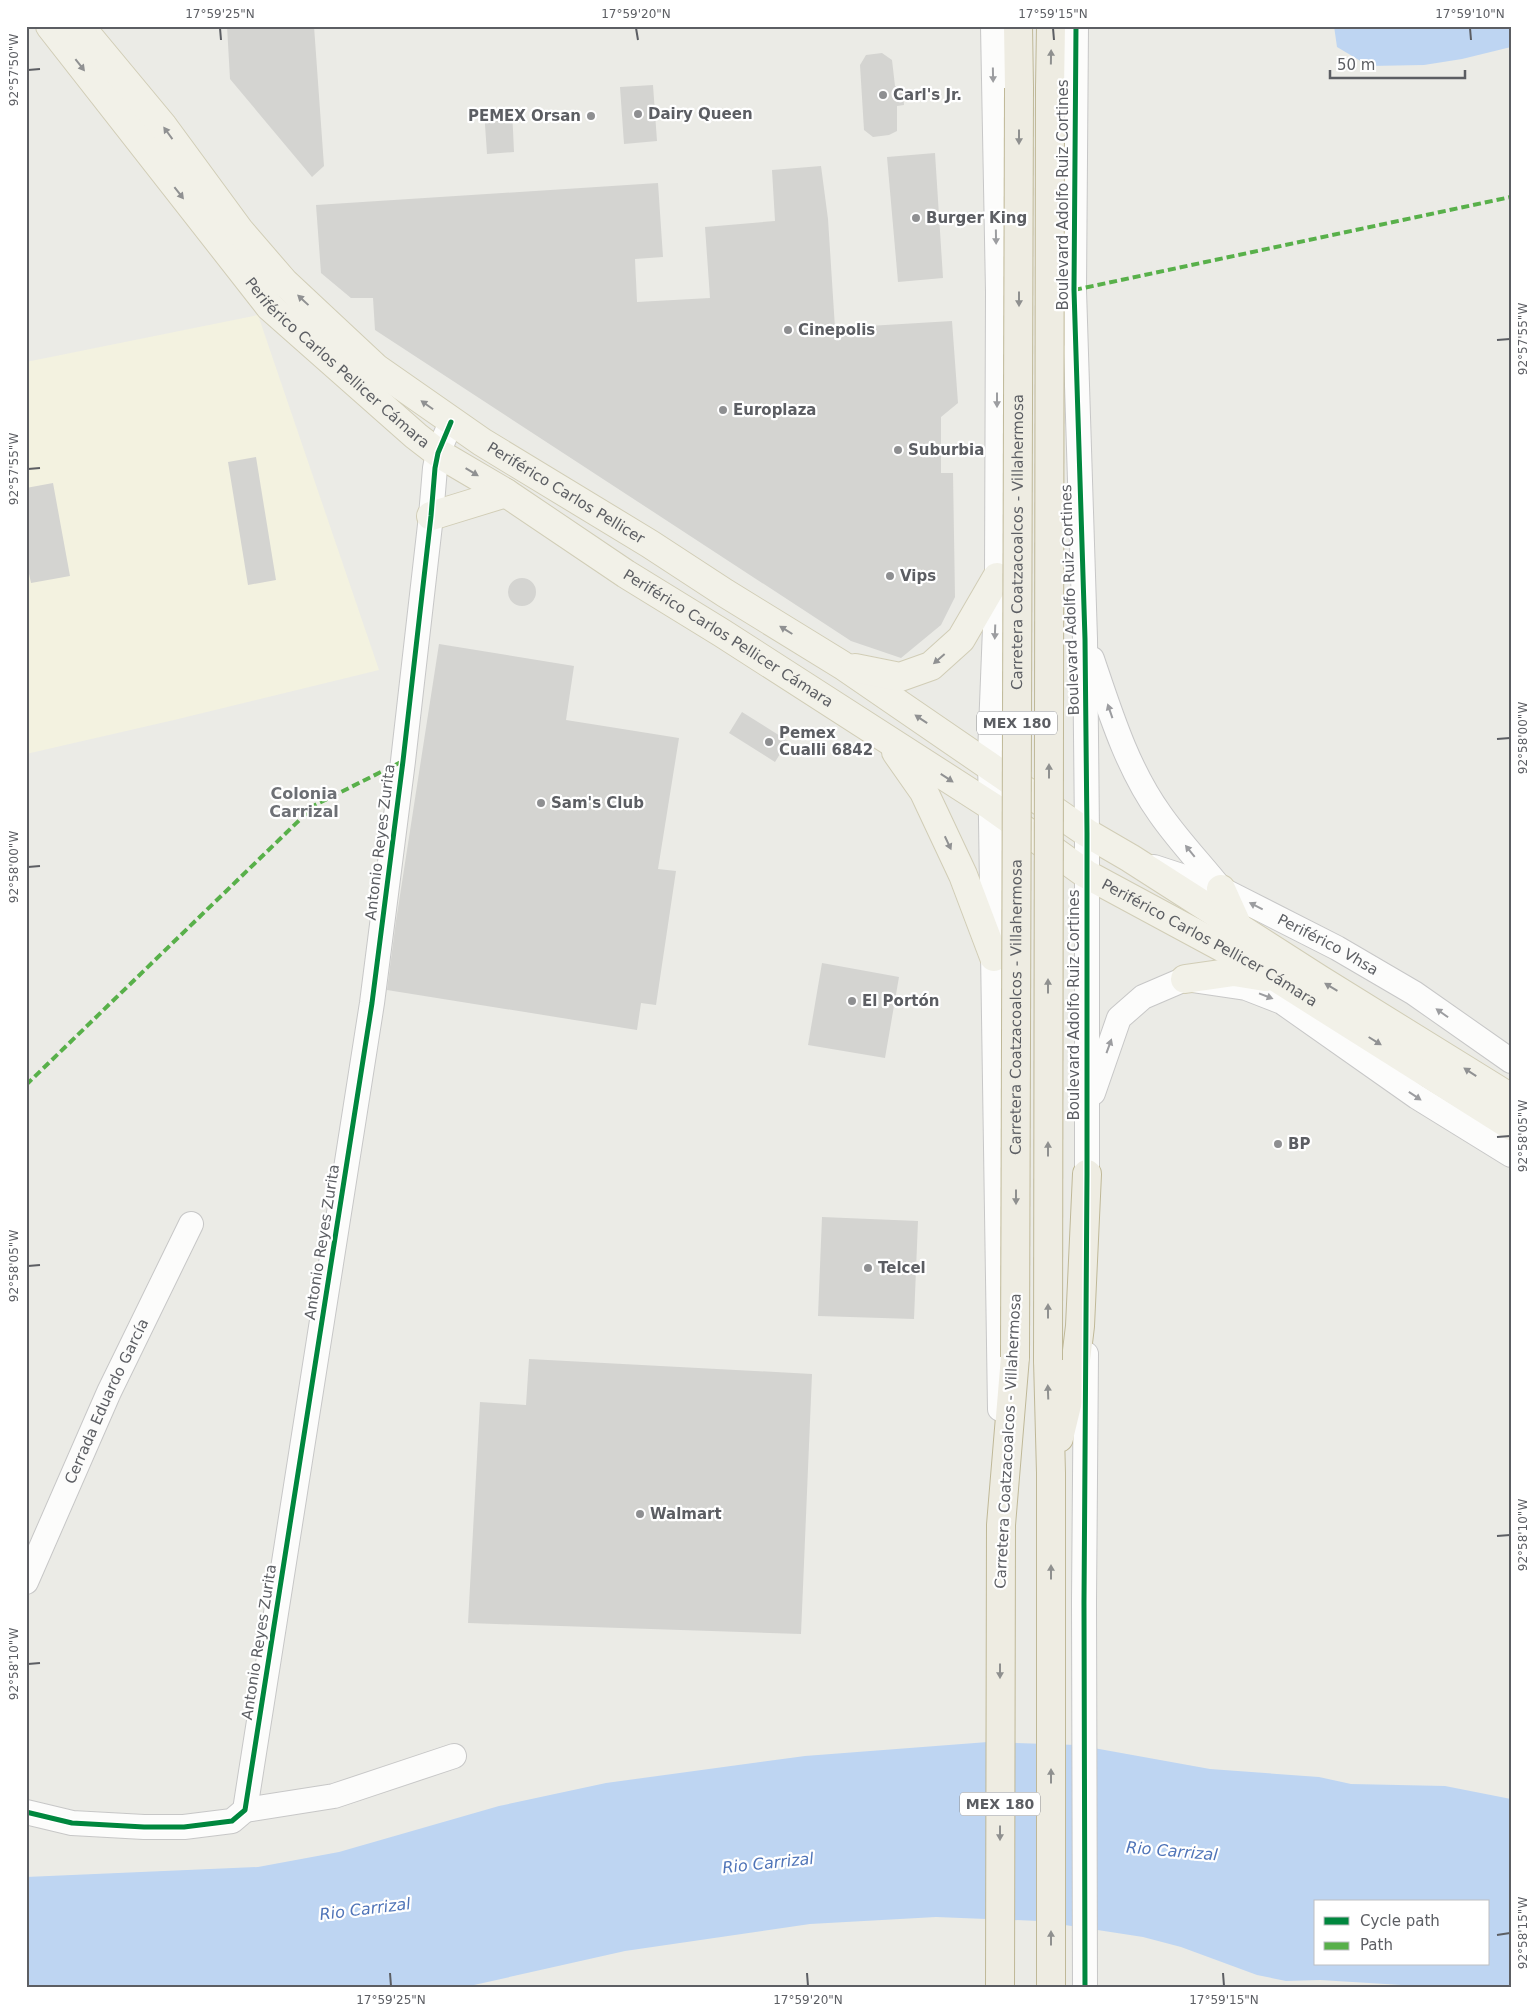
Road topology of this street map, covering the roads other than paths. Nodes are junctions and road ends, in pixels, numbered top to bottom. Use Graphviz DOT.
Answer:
graph roads {
  1 [pos="50,26"];
  2 [pos="80,26"];
  3 [pos="993,26"];
  4 [pos="1018,26"];
  5 [pos="1051,26"];
  6 [pos="1076,26"];
  7 [pos="451,422"];
  8 [pos="482,442"];
  9 [pos="438,453"];
  10 [pos="506,493"];
  11 [pos="432,516"];
  12 [pos="650,544"];
  13 [pos="997,577"];
  14 [pos="1085,639"];
  15 [pos="842,665"];
  16 [pos="888,740"];
  17 [pos="991,766"];
  18 [pos="991,806"];
  19 [pos="1087,834"];
  20 [pos="1130,858"];
  21 [pos="1086,874"];
  22 [pos="1221,889"];
  23 [pos="1239,929"];
  24 [pos="994,957"];
  25 [pos="1185,979"];
  26 [pos="1278,979"];
  27 [pos="1511,1061"];
  28 [pos="1511,1098"];
  29 [pos="1087,1108"];
  30 [pos="1511,1126"];
  31 [pos="1511,1155"];
  32 [pos="1087,1174"];
  33 [pos="191,1224"];
  34 [pos="1050,1473"];
  35 [pos="1001,1525"];
  36 [pos="26,1582"];
  37 [pos="454,1756"];
  38 [pos="245,1810"];
  39 [pos="26,1812"];
  40 [pos="1000,1987"];
  41 [pos="1051,1987"];
  42 [pos="1085,1987"];
  1 -- 9 [label="main road, Periférico Carlos Pellicer Cámara, one-way"];
  7 -- 2 [label="main road, Periférico Carlos Pellicer Cámara, one-way"];
  3 -- 13 [label="street, one-way"];
  4 -- 35 [label="highway, Carretera Coatzacoalcos - Villahermosa / MEX 180, one-way, bridge"];
  34 -- 5 [label="highway, Carretera Coatzacoalcos - Villahermosa / MEX 180, one-way, bridge"];
  6 -- 14 [label="street, Boulevard Adolfo Ruiz Cortines"];
  7 -- 8 [label="main road, Periférico Carlos Pellicer Cámara"];
  7 -- 9 [label="street, Antonio Reyes Zurita"];
  8 -- 12 [label="main road, Periférico Carlos Pellicer"];
  9 -- 10 [label="main road, Periférico Carlos Pellicer Cámara, one-way"];
  9 -- 11 [label="street, Antonio Reyes Zurita"];
  10 -- 11 [label="main road"];
  10 -- 16 [label="main road, Periférico Carlos Pellicer Cámara"];
  11 -- 38 [label="street, Antonio Reyes Zurita"];
  15 -- 12 [label="main road, Periférico Carlos Pellicer Cámara, one-way"];
  13 -- 15 [label="main road, one-way"];
  13 -- 17 [label="street, one-way"];
  14 -- 19 [label="street, Boulevard Adolfo Ruiz Cortines"];
  22 -- 14 [label="street, one-way"];
  17 -- 15 [label="main road, Periférico Carlos Pellicer Cámara, one-way"];
  16 -- 18 [label="main road, Periférico Carlos Pellicer Cámara, one-way"];
  16 -- 24 [label="main road, one-way"];
  17 -- 18 [label="street"];
  17 -- 19 [label="main road, Periférico Carlos Pellicer Cámara"];
  18 -- 21 [label="main road, Periférico Carlos Pellicer Cámara"];
  18 -- 24 [label="street"];
  19 -- 20 [label="main road, Periférico Carlos Pellicer Cámara"];
  19 -- 21 [label="street, Boulevard Adolfo Ruiz Cortines"];
  20 -- 22 [label="street, Periférico Vhsa"];
  20 -- 23 [label="main road, Periférico Carlos Pellicer Cámara"];
  21 -- 26 [label="main road, Periférico Carlos Pellicer Cámara"];
  21 -- 29 [label="street, Boulevard Adolfo Ruiz Cortines"];
  22 -- 23 [label="main road"];
  27 -- 22 [label="street, Periférico Vhsa, one-way"];
  28 -- 23 [label="main road, Periférico Carlos Pellicer Cámara, one-way"];
  24 -- 35 [label="street"];
  25 -- 26 [label="main road"];
  29 -- 25 [label="street, one-way"];
  25 -- 31 [label="street, one-way"];
  26 -- 30 [label="main road, Periférico Carlos Pellicer Cámara, one-way"];
  29 -- 32 [label="street, Boulevard Adolfo Ruiz Cortines"];
  32 -- 34 [label="highway"];
  32 -- 42 [label="street, Boulevard Adolfo Ruiz Cortines"];
  33 -- 36 [label="street, Cerrada Eduardo García"];
  41 -- 34 [label="highway, Carretera Coatzacoalcos - Villahermosa / MEX 180, one-way"];
  35 -- 40 [label="highway, Carretera Coatzacoalcos - Villahermosa / MEX 180, one-way"];
  37 -- 38 [label="street"];
  38 -- 39 [label="street"];
}
